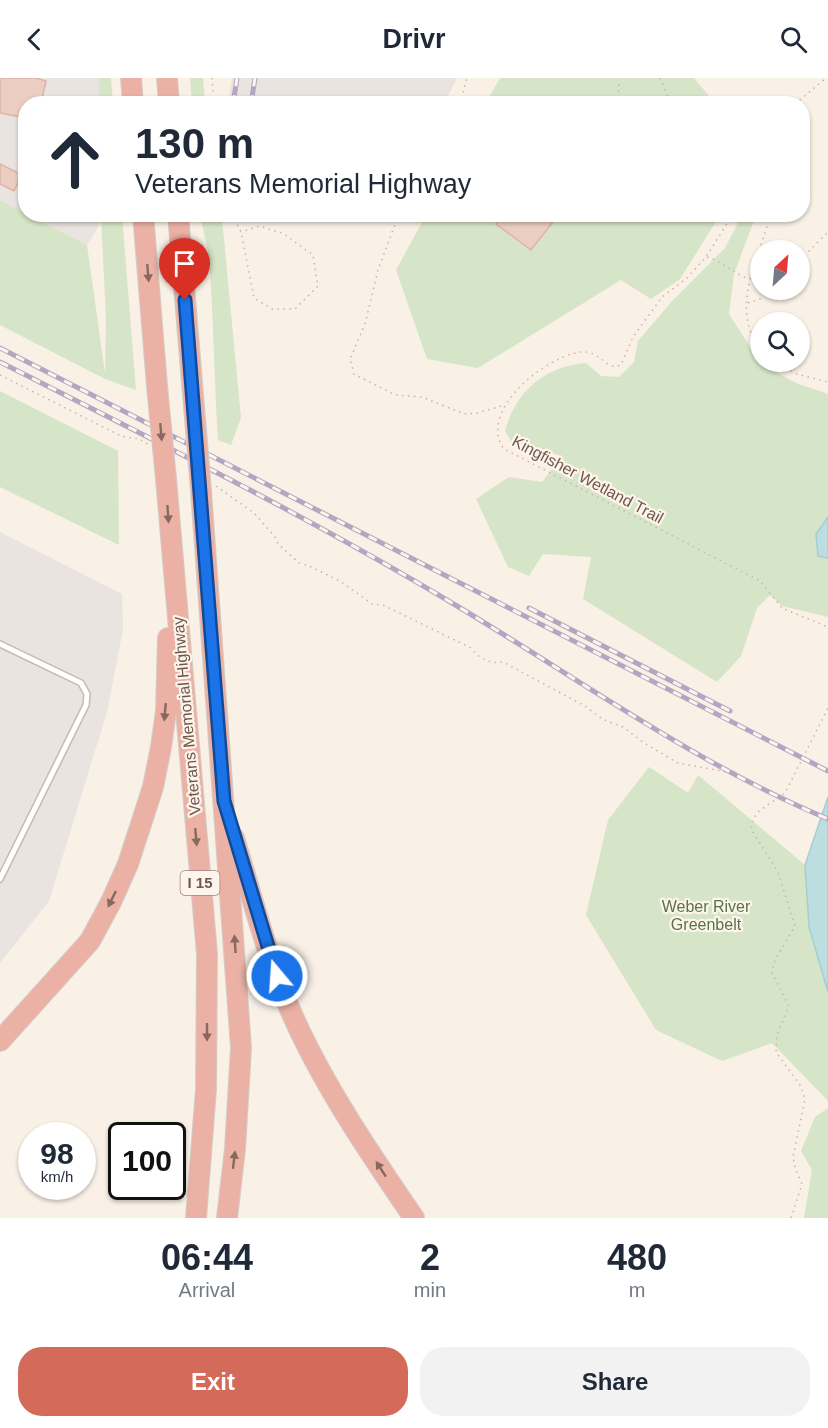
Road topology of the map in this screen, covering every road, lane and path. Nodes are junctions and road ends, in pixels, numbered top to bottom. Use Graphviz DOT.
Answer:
graph roads {
  1 [pos="131,78"];
  2 [pos="167,78"];
  3 [pos="212,78"];
  4 [pos="467,78"];
  5 [pos="660,78"];
  6 [pos="826,78"];
  7 [pos="620,80"];
  8 [pos="132,96"];
  9 [pos="168,96"];
  10 [pos="213,96"];
  11 [pos="462,96"];
  12 [pos="619,96"];
  13 [pos="668,96"];
  14 [pos="805,96"];
  15 [pos="144,222"];
  16 [pos="179,222"];
  17 [pos="236,222"];
  18 [pos="396,222"];
  19 [pos="728,222"];
  20 [pos="768,222"];
  21 [pos="241,232"];
  22 [pos="828,232"];
  23 [pos="763,240"];
  24 [pos="810,250"];
  25 [pos="706,257"];
  26 [pos="750,280"];
  27 [pos="757,300"];
  28 [pos="746,304"];
  29 [pos="750,330"];
  30 [pos="793,372"];
  31 [pos="0,375"];
  32 [pos="828,382"];
  33 [pos="505,405"];
  34 [pos="148,444"];
  35 [pos="208,488"];
  36 [pos="171,549"];
  37 [pos="828,627"];
  38 [pos="0,644"];
  39 [pos="828,708"];
  40 [pos="781,796"];
  41 [pos="224,801"];
  42 [pos="0,879"];
  43 [pos="0,1041"];
  44 [pos="196,1218"];
  45 [pos="227,1218"];
  46 [pos="414,1218"];
  47 [pos="791,1218"];
  1 -- 8 [label="highway"];
  2 -- 9 [label="highway"];
  3 -- 10 [label="path"];
  4 -- 11 [label="path"];
  5 -- 13 [label="path"];
  6 -- 14 [label="path"];
  7 -- 12 [label="path"];
  15 -- 36 [label="highway, Veterans Memorial Highway / I 15, one-way, bridge"];
  16 -- 35 [label="highway, Veterans Memorial Highway / I 15, bridge"];
  17 -- 21 [label="path"];
  18 -- 33 [label="path"];
  19 -- 25 [label="path, Kingfisher Wetland Trail"];
  20 -- 23 [label="path"];
  21 -- 21 [label="path"];
  22 -- 24 [label="path"];
  25 -- 26 [label="path"];
  25 -- 33 [label="path, Kingfisher Wetland Trail"];
  26 -- 28 [label="path"];
  27 -- 28 [label="path"];
  28 -- 29 [label="path"];
  30 -- 32 [label="path"];
  31 -- 34 [label="path"];
  33 -- 37 [label="path, Kingfisher Wetland Trail"];
  35 -- 40 [label="path"];
  35 -- 41 [label="highway, Veterans Memorial Highway / I 15"];
  36 -- 43 [label="highway, one-way"];
  36 -- 44 [label="highway, Veterans Memorial Highway / I 15, one-way"];
  38 -- 42 [label="lane"];
  39 -- 40 [label="path"];
  40 -- 47 [label="path"];
  45 -- 41 [label="highway, Veterans Memorial Highway / I 15, one-way"];
  46 -- 41 [label="highway, one-way"];
}
